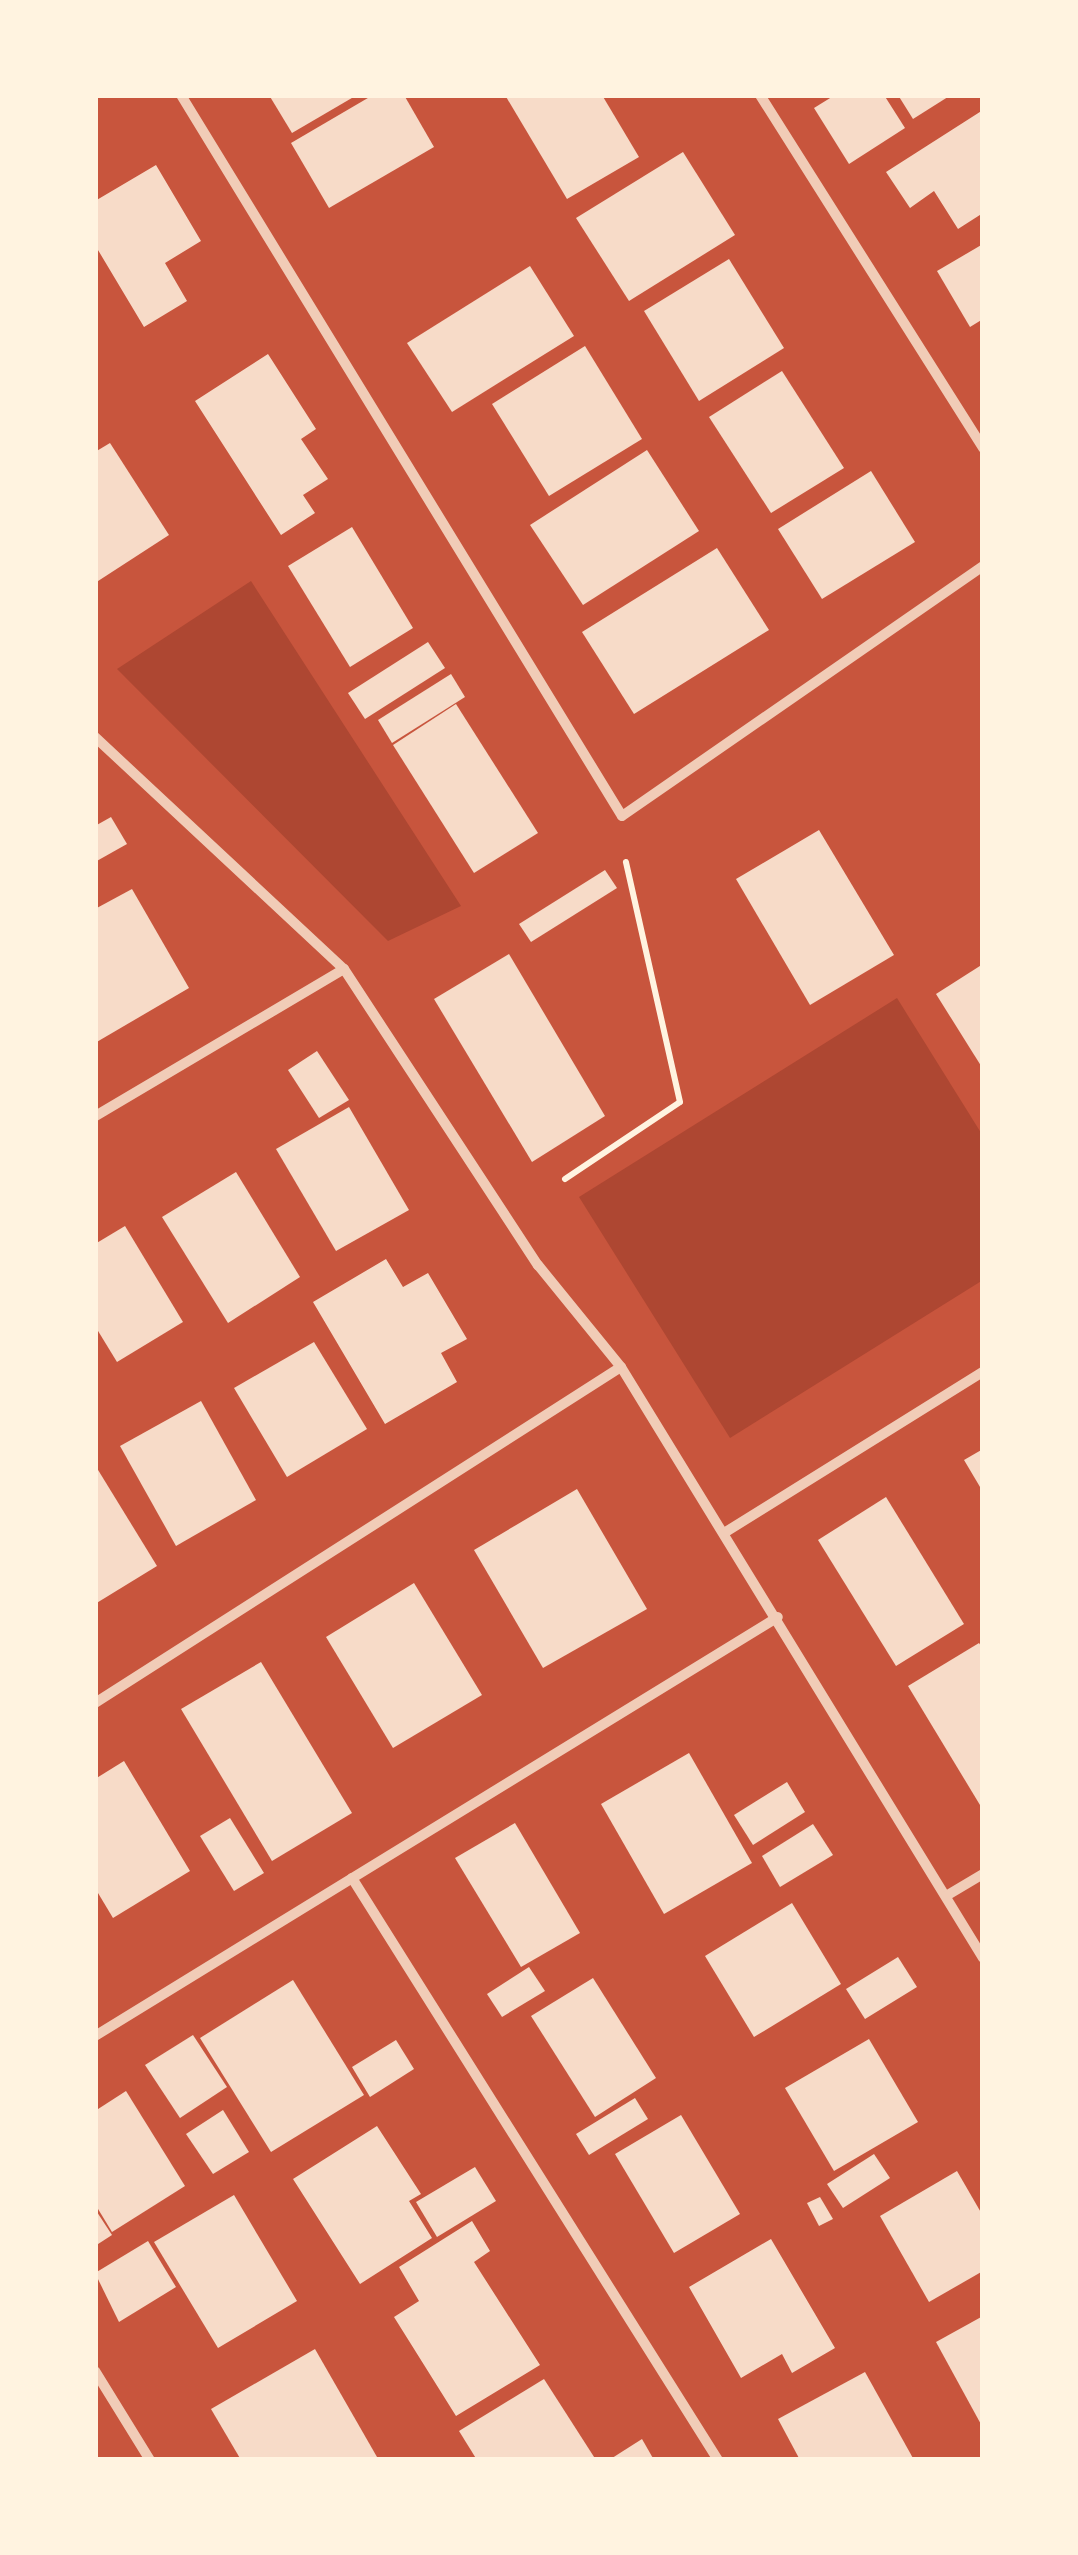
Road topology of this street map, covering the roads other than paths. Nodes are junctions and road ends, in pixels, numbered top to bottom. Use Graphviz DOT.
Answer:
graph roads {
  1 [pos="180,95"];
  2 [pos="760,95"];
  3 [pos="983,448"];
  4 [pos="983,566"];
  5 [pos="95,738"];
  6 [pos="344,968"];
  7 [pos="95,1116"];
  8 [pos="622,1367"];
  9 [pos="983,1372"];
  10 [pos="724,1533"];
  11 [pos="778,1617"];
  12 [pos="95,1703"];
  13 [pos="983,1874"];
  14 [pos="352,1878"];
  15 [pos="946,1896"];
  16 [pos="983,1958"];
  17 [pos="95,2036"];
  18 [pos="95,2370"];
  19 [pos="150,2460"];
  20 [pos="718,2460"];
  1 -- 4 [label="street"];
  2 -- 3 [label="street"];
  5 -- 6 [label="street"];
  6 -- 7 [label="street"];
  6 -- 8 [label="street"];
  8 -- 10 [label="street"];
  8 -- 12 [label="street"];
  9 -- 10 [label="street"];
  10 -- 11 [label="street"];
  11 -- 14 [label="street"];
  11 -- 15 [label="street"];
  13 -- 15 [label="street"];
  14 -- 17 [label="street"];
  14 -- 20 [label="street"];
  15 -- 16 [label="street"];
  18 -- 19 [label="street"];
}
